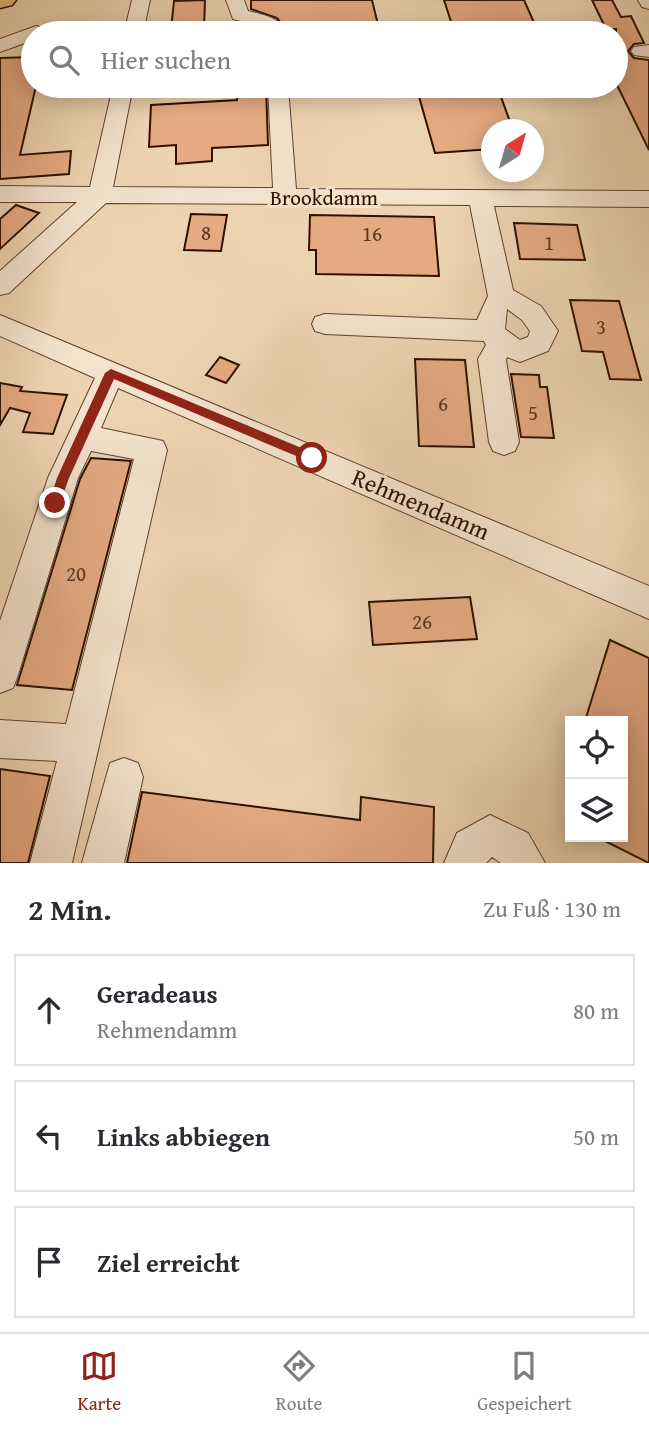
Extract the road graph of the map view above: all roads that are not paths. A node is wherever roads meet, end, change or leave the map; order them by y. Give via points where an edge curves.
1 (141, 0) edge
2 (235, 0) edge
3 (137, 21) edge
4 (262, 21) edge
5 (21, 38) edge
6 (0, 46) edge
7 (120, 98) edge
8 (279, 98) edge
9 (0, 194) edge
10 (100, 195) junction
11 (285, 196) junction
12 (480, 198) junction
13 (649, 200) edge
14 (0, 286) edge
15 (501, 296) junction
16 (325, 324) dead end
17 (0, 326) edge
18 (496, 337) junction
19 (111, 373) junction
20 (83, 437) junction
21 (504, 442) dead end
22 (649, 603) edge
23 (0, 675) edge
24 (0, 739) edge
25 (80, 744) junction
26 (124, 777) dead end
27 (51, 863) edge
28 (103, 863) edge
29 (465, 863) edge
30 (524, 863) edge

1 - 3 street
2 - 4 street via 240,15
5 - 6 street
7 - 10 street
8 - 11 street
9 - 10 street, Brookdamm
10 - 11 street, Brookdamm
10 - 14 street
11 - 12 street, Brookdamm
12 - 13 street, Brookdamm
12 - 15 street
15 - 18 street via 490,312
15 - 18 street via 536,315 544,331 538,344 520,351
16 - 18 street
17 - 19 street, Rehmendamm
18 - 21 street via 492,359
19 - 20 street
19 - 22 street, Rehmendamm
20 - 23 street via 63,478
20 - 25 street via 152,450
24 - 25 street
25 - 27 street
26 - 28 street
29 - 30 street via 471,846 490,835 514,847

